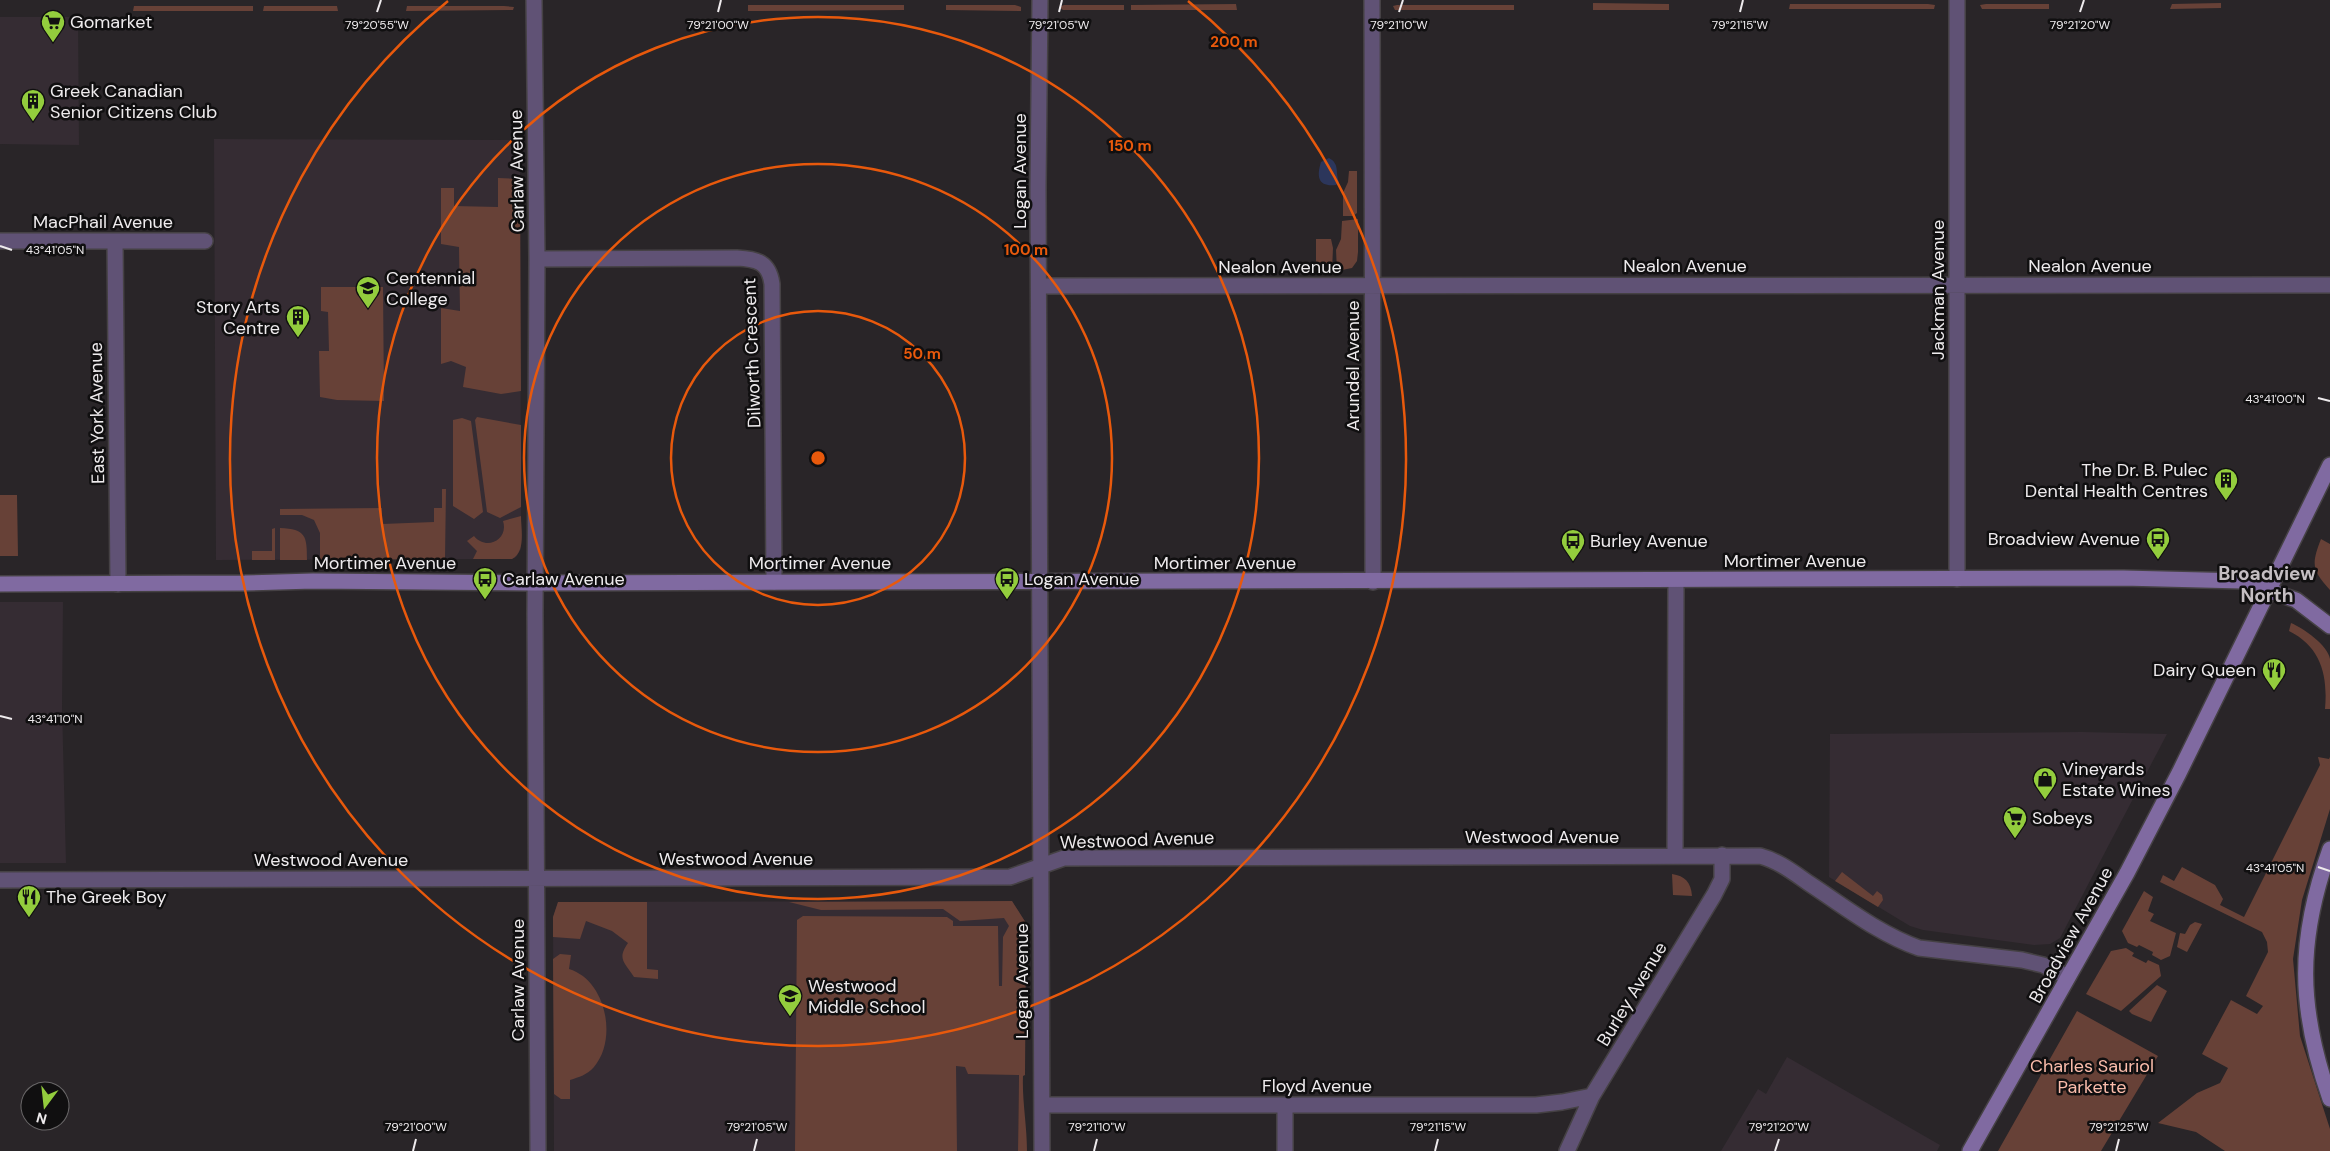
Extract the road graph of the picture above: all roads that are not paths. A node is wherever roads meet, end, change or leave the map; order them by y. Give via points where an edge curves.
1 (534, 0) edge
2 (1040, 0) edge
3 (1372, 0) edge
4 (1957, 0) edge
5 (205, 240) dead end
6 (0, 241) edge
7 (115, 241) junction
8 (537, 259) junction
9 (1957, 284) junction
10 (1372, 285) junction
11 (2330, 285) edge
12 (1040, 286) junction
13 (2330, 465) edge
14 (1956, 579) junction
15 (1676, 580) junction
16 (774, 582) junction
17 (1040, 582) junction
18 (1373, 582) junction
19 (535, 583) junction
20 (0, 584) edge
21 (118, 584) junction
22 (2269, 590) junction
23 (2330, 626) edge
24 (2330, 849) edge
25 (1722, 855) junction
26 (1675, 856) junction
27 (1040, 865) junction
28 (537, 878) junction
29 (0, 880) edge
30 (2068, 977) junction
31 (1592, 1096) junction
32 (2330, 1099) edge
33 (1042, 1105) junction
34 (1285, 1105) junction
35 (538, 1151) edge
36 (1042, 1151) edge
37 (1285, 1151) edge
38 (1567, 1151) edge
39 (1970, 1151) edge

1 - 8 street, Carlaw Avenue
2 - 12 street, Logan Avenue
3 - 10 street, Arundel Avenue
4 - 9 street, Jackman Avenue
5 - 7 street, MacPhail Avenue
6 - 7 street, MacPhail Avenue
7 - 21 street, East York Avenue
8 - 16 street, Dilworth Crescent via 751,258 767,267 772,284
8 - 19 street, Carlaw Avenue
9 - 10 street, Nealon Avenue
9 - 11 street, Nealon Avenue
9 - 14 street, Jackman Avenue
10 - 12 street, Nealon Avenue
10 - 18 street, Arundel Avenue
12 - 17 street, Logan Avenue
13 - 22 street, Broadview Avenue
14 - 15 street, Mortimer Avenue
14 - 22 street, Mortimer Avenue via 2232,581
15 - 18 street, Mortimer Avenue
15 - 26 street
16 - 17 street, Mortimer Avenue
16 - 19 street, Mortimer Avenue
17 - 18 street, Mortimer Avenue
17 - 27 street, Logan Avenue
19 - 21 street, Mortimer Avenue via 313,581
19 - 28 street, Carlaw Avenue
20 - 21 street, Mortimer Avenue
22 - 23 street, Mortimer Avenue via 2296,600
22 - 30 street, Broadview Avenue via 2167,796
24 - 32 street via 2308,926 2304,954 2310,1029
25 - 26 street, Westwood Avenue
25 - 30 street, Westwood Avenue via 1770,858 1878,928 1919,948 2022,960 2044,965
25 - 31 street, Burley Avenue via 1722,879 1714,895
26 - 27 street, Westwood Avenue via 1064,858
27 - 28 street, Westwood Avenue via 1010,877
27 - 33 street, Logan Avenue
28 - 29 street, Westwood Avenue
28 - 35 street, Carlaw Avenue
30 - 39 street, Broadview Avenue
31 - 34 street, Floyd Avenue via 1536,1105
31 - 38 street, Burley Avenue
33 - 34 street, Floyd Avenue
33 - 36 street, Logan Avenue
34 - 37 street

